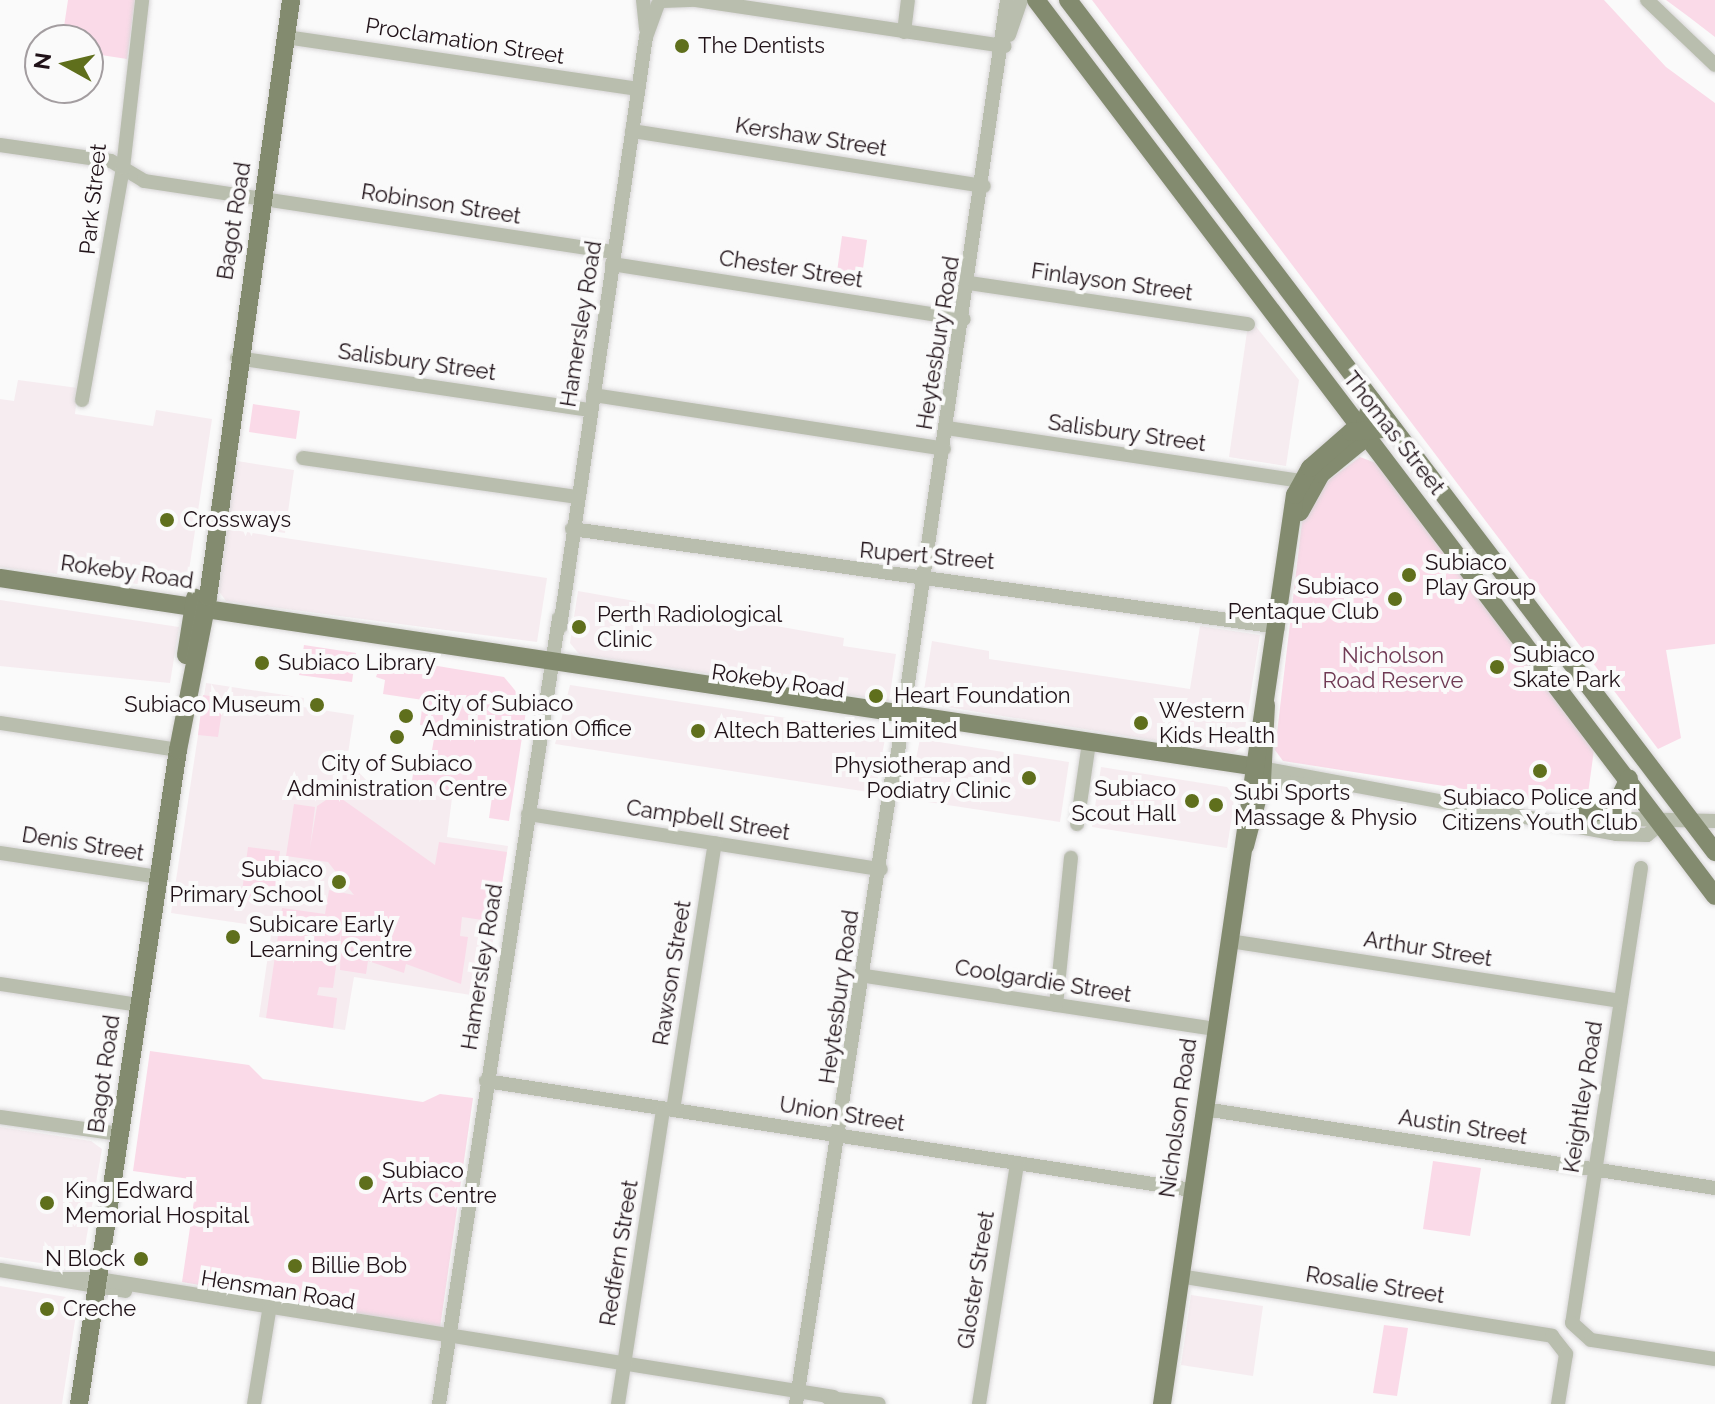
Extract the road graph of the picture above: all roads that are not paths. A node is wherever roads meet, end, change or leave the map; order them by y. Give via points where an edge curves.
1 (142, 0) edge
2 (291, 0) edge
3 (696, 0) edge
4 (908, 0) edge
5 (1007, 0) edge
6 (1021, 0) edge
7 (1036, 0) edge
8 (1068, 0) edge
9 (1647, 0) edge
10 (654, 1) edge
11 (904, 32) junction
12 (286, 37) junction
13 (1005, 46) junction
14 (1715, 65) edge
15 (638, 89) junction
16 (632, 131) junction
17 (0, 145) edge
18 (123, 168) junction
19 (984, 186) junction
20 (261, 198) junction
21 (613, 258) junction
22 (969, 283) junction
23 (964, 319) junction
24 (1248, 324) dead end
25 (237, 358) junction
26 (593, 395) junction
27 (82, 400) dead end
28 (1372, 401) junction
29 (590, 410) junction
30 (947, 428) junction
31 (1393, 428) junction
32 (1361, 431) junction
33 (944, 449) junction
34 (303, 458) dead end
35 (1300, 481) junction
36 (578, 497) junction
37 (572, 529) junction
38 (1291, 534) junction
39 (0, 578) edge
40 (925, 578) junction
41 (0, 587) edge
42 (199, 613) junction
43 (1278, 627) junction
44 (551, 667) junction
45 (902, 720) junction
46 (0, 723) edge
47 (1088, 748) junction
48 (178, 750) junction
49 (1256, 773) junction
50 (1629, 778) junction
51 (528, 814) junction
52 (1573, 817) junction
53 (1549, 818) junction
54 (1691, 821) junction
55 (1715, 821) edge
56 (1663, 822) junction
57 (1077, 824) dead end
58 (715, 843) junction
59 (1715, 852) edge
60 (0, 853) edge
61 (1071, 858) dead end
62 (1641, 868) dead end
63 (881, 869) junction
64 (159, 877) junction
65 (1715, 896) edge
66 (1229, 941) junction
67 (865, 976) junction
68 (0, 984) edge
69 (1620, 1001) junction
70 (139, 1005) junction
71 (1056, 1005) junction
72 (1215, 1029) junction
73 (486, 1081) junction
74 (668, 1109) junction
75 (1204, 1109) junction
76 (0, 1117) edge
77 (120, 1134) junction
78 (841, 1136) junction
79 (1017, 1163) junction
80 (1594, 1170) junction
81 (1715, 1188) edge
82 (1192, 1190) junction
83 (0, 1270) edge
84 (1179, 1276) junction
85 (97, 1285) junction
86 (269, 1311) junction
87 (449, 1339) junction
88 (1715, 1359) edge
89 (624, 1366) junction
90 (801, 1396) edge
91 (440, 1399) edge
92 (1161, 1401) edge
93 (79, 1404) edge
94 (254, 1404) edge
95 (618, 1404) edge
96 (879, 1404) edge
97 (979, 1404) edge
98 (1558, 1404) edge

1 - 18 street, Park Street
2 - 12 main road, Bagot Road
3 - 10 street
3 - 11 street
4 - 11 street
5 - 13 street, Heytesbury Road
6 - 13 street, Heytesbury Road
7 - 32 main road, Thomas Street
8 - 28 main road, Thomas Street
9 - 14 street
10 - 15 street, Hamersley Road
11 - 13 street
12 - 15 street, Proclamation Street
12 - 20 main road, Bagot Road
13 - 19 street, Heytesbury Road
15 - 16 street, Hamersley Road
16 - 19 street, Kershaw Street
16 - 21 street, Hamersley Road
17 - 18 street, Robinson Street
18 - 20 street, Robinson Street via 144,181
18 - 27 street, Park Street
19 - 22 street, Heytesbury Road
20 - 21 street, Robinson Street
20 - 25 main road, Bagot Road
21 - 23 street, Chester Street
21 - 26 street, Hamersley Road
22 - 23 street, Heytesbury Road
22 - 24 street, Finlayson Street
23 - 30 street, Heytesbury Road
25 - 29 street, Salisbury Street
25 - 42 main road, Bagot Road
26 - 29 street, Hamersley Road
26 - 33 street
28 - 31 main road, Thomas Street
28 - 32 main road, Nicholson Road
29 - 36 street, Hamersley Road
30 - 33 street, Heytesbury Road
30 - 35 street, Salisbury Street
31 - 32 main road
31 - 54 main road, Thomas Street
32 - 35 main road via 1329,449
32 - 38 main road, Nicholson Road via 1359,443 1315,481
32 - 50 main road, Thomas Street
33 - 40 street, Heytesbury Road
34 - 36 street
35 - 38 main road, Nicholson Road
36 - 37 street, Hamersley Road
37 - 40 street, Rupert Street
37 - 44 street, Hamersley Road
38 - 43 main road, Nicholson Road
39 - 42 main road, Rokeby Road
40 - 43 street, Rupert Street
40 - 45 street, Heytesbury Road
41 - 42 main road, Rokeby Road
42 - 44 main road, Rokeby Road
42 - 48 main road, Bagot Road
43 - 49 main road, Nicholson Road
44 - 45 main road, Rokeby Road
44 - 51 street, Hamersley Road
45 - 47 main road, Rokeby Road
45 - 63 street, Heytesbury Road
46 - 48 street
47 - 49 main road, Rokeby Road
47 - 57 street
48 - 64 main road, Bagot Road
49 - 53 street, Rokeby Road
49 - 66 main road, Nicholson Road
50 - 52 main road via 1614,809
50 - 56 main road, Thomas Street
51 - 58 street, Campbell Street
51 - 73 street, Hamersley Road
52 - 53 street, Rokeby Road
52 - 56 street, Rokeby Road
53 - 56 street, Rokeby Road via 1634,835 1653,833
54 - 55 street, Rokeby Road
54 - 56 street, Rokeby Road
54 - 59 main road, Thomas Street
56 - 65 main road, Thomas Street
58 - 63 street, Campbell Street
58 - 74 street, Rawson Street
60 - 64 street, Denis Street
61 - 71 street
62 - 69 street, Keightley Road
63 - 67 street, Heytesbury Road
64 - 70 main road, Bagot Road
66 - 69 street, Arthur Street
66 - 72 main road, Nicholson Road
67 - 71 street, Coolgardie Street
67 - 78 street, Heytesbury Road
68 - 70 street
69 - 80 street, Keightley Road
70 - 77 main road, Bagot Road
71 - 72 street, Coolgardie Street
72 - 75 main road, Nicholson Road
73 - 74 street, Union Street
73 - 87 street, Hamersley Road
74 - 78 street, Union Street
74 - 89 street, Redfern Street
75 - 80 street, Austin Street
75 - 82 main road, Nicholson Road
76 - 77 street
77 - 85 main road, Bagot Road
78 - 79 street, Union Street
78 - 90 street, Heytesbury Road
79 - 82 street, Union Street
79 - 97 street, Gloster Street
80 - 81 street, Austin Street
80 - 88 street, Keightley Road via 1572,1317 1576,1331
82 - 84 main road, Nicholson Road
83 - 85 street, Hensman Road
84 - 92 main road, Nicholson Road
84 - 98 street, Rosalie Street via 1561,1342
85 - 86 street, Hensman Road
85 - 93 main road, Bagot Road
86 - 87 street, Hensman Road
86 - 94 street
87 - 89 street, Hensman Road
87 - 91 street, Hamersley Road
89 - 90 street, Hensman Road
89 - 95 street, Redfern Street
90 - 96 street, Hensman Road

